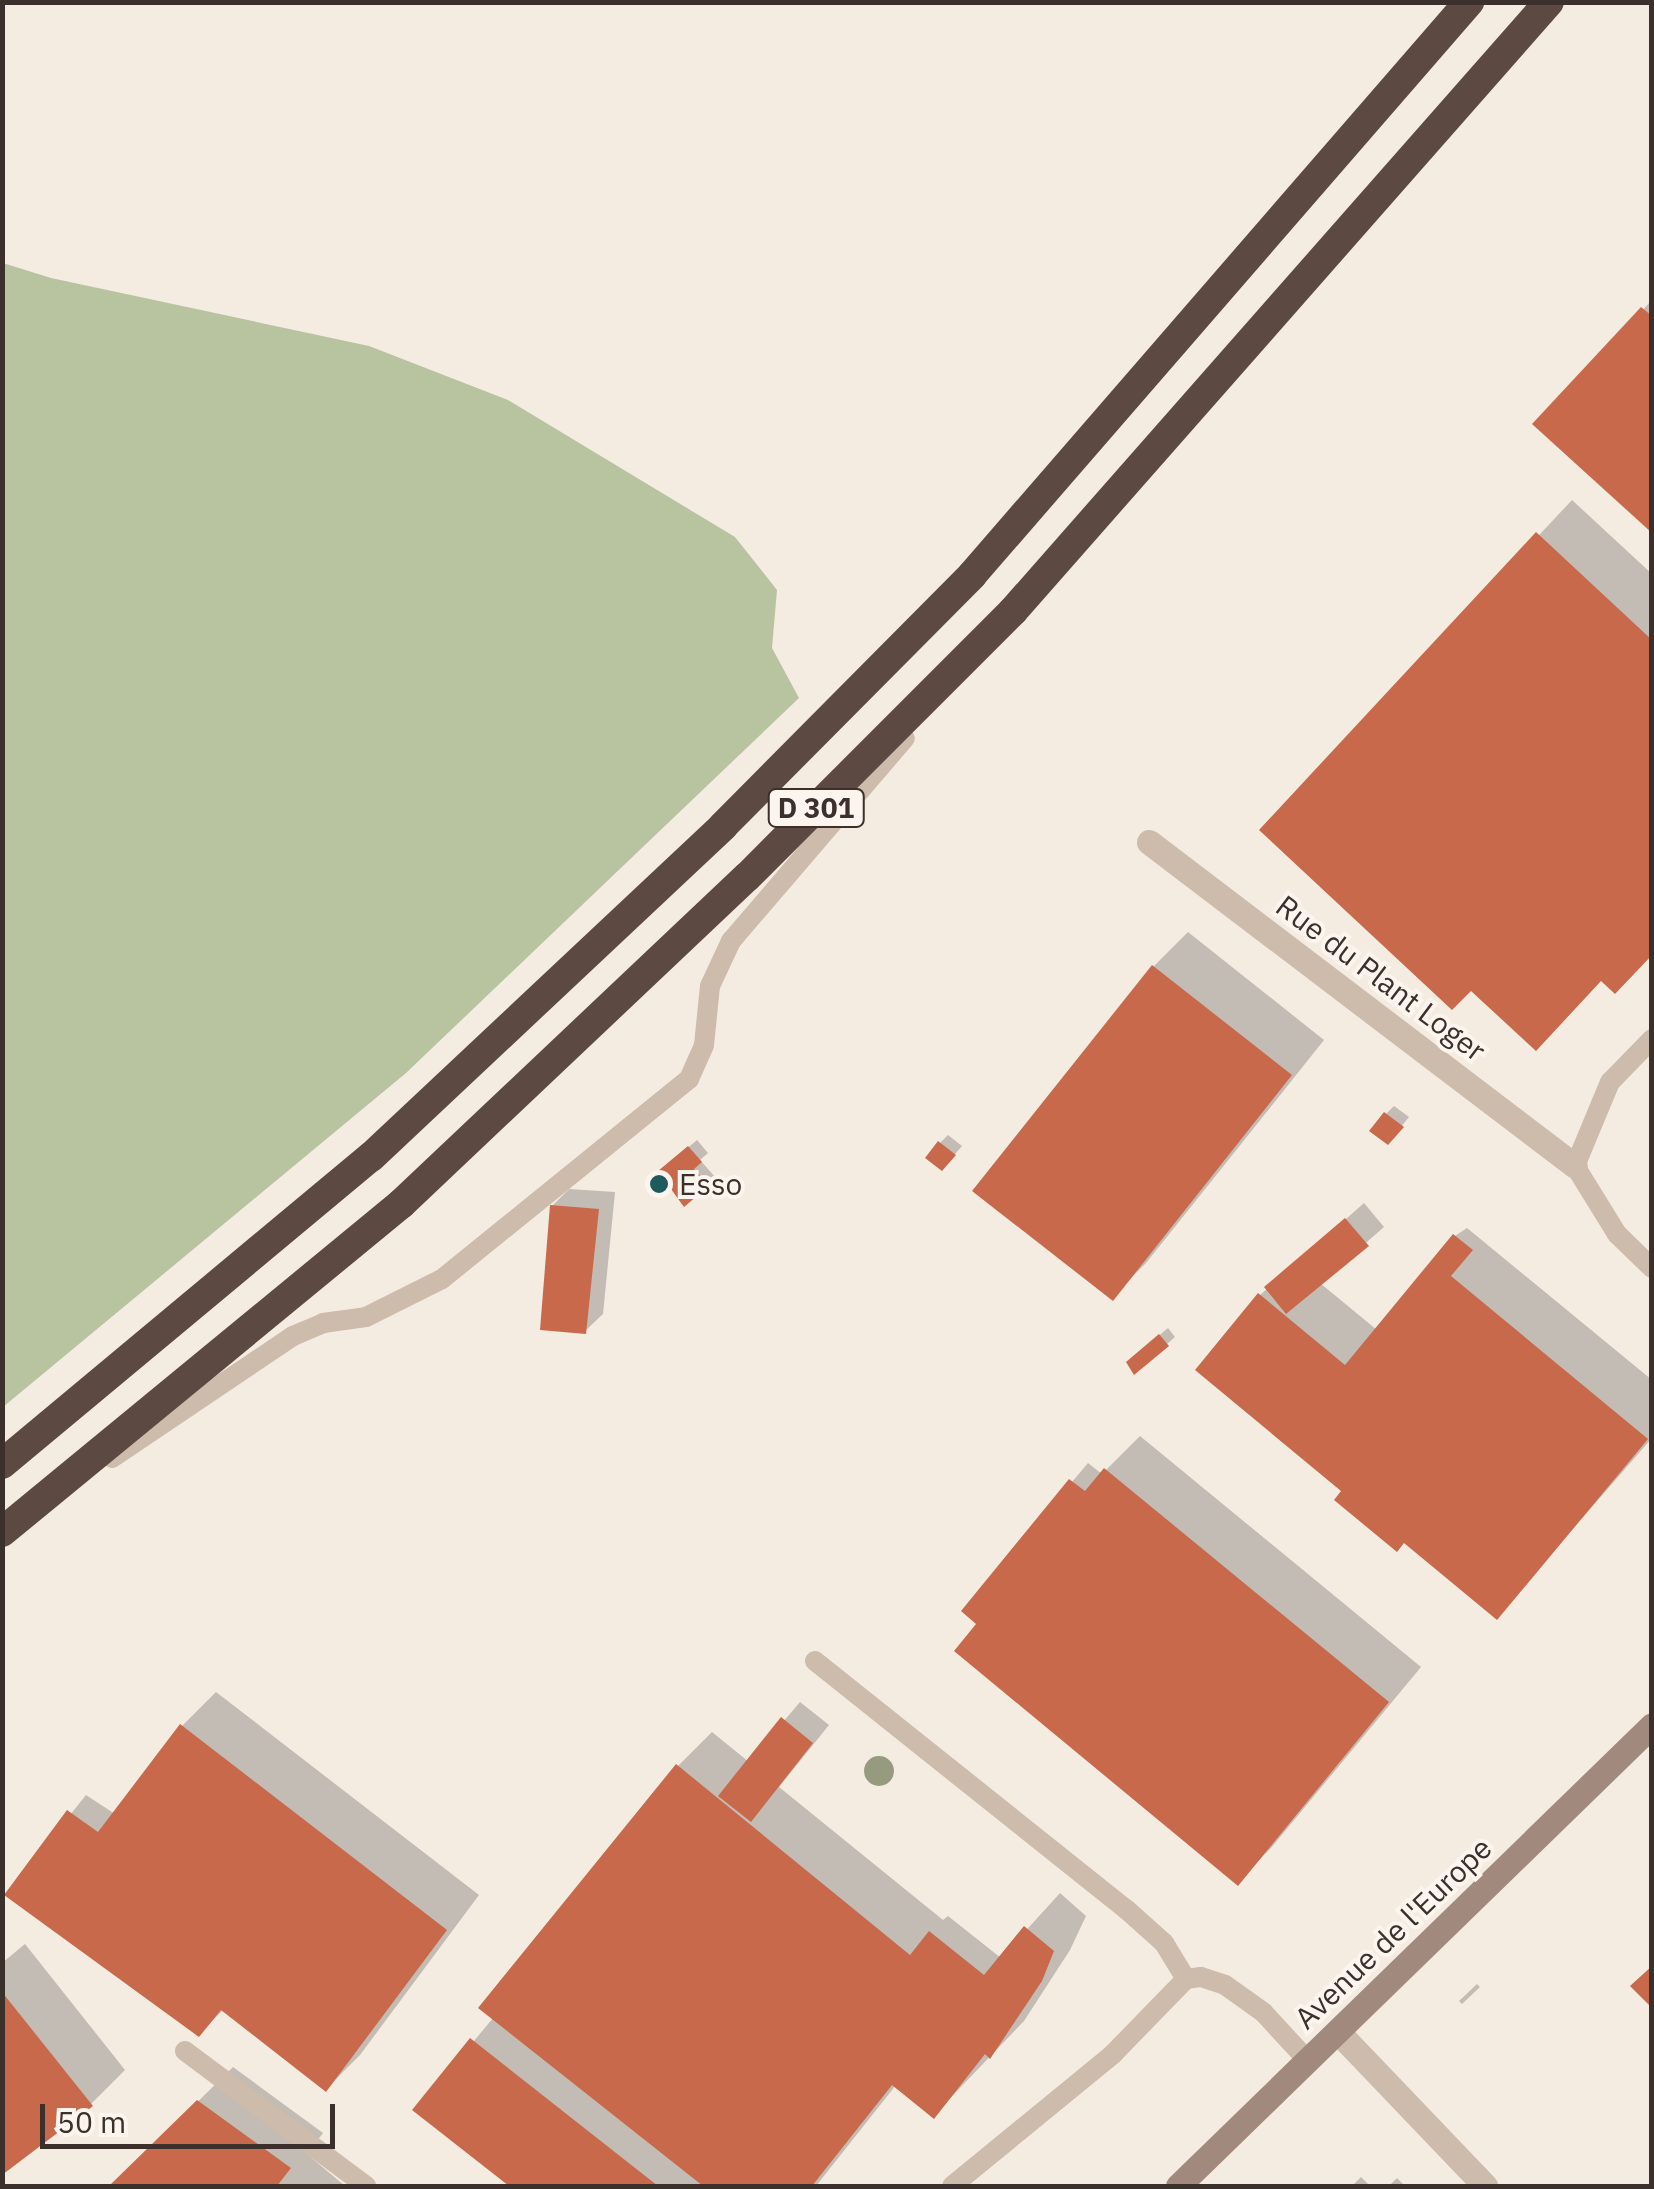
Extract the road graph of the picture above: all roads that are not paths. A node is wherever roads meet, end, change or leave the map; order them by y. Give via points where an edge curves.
1 (1469, 2) edge
2 (1549, 2) edge
3 (1013, 611) junction
4 (1148, 842) dead end
5 (1652, 1038) edge
6 (1574, 1166) junction
7 (1652, 1268) edge
8 (2, 1464) edge
9 (4, 1531) edge
10 (815, 1661) dead end
11 (1652, 1725) edge
12 (1186, 1979) junction
13 (1338, 2032) junction
14 (185, 2051) dead end
15 (1308, 2060) junction
16 (366, 2186) edge
17 (952, 2186) edge
18 (1178, 2186) edge
19 (1485, 2186) edge

1 - 8 highway, D 301 via 972,575 723,826 371,1157
2 - 3 highway, D 301
3 - 9 highway, D 301 via 747,877 401,1204
3 - 9 lane via 731,941 710,986 704,1045 689,1078 442,1279 366,1317 293,1336
4 - 6 street, Rue du Plant Loger
5 - 6 lane via 1610,1082
6 - 7 lane via 1618,1234
10 - 12 lane via 1126,1909 1164,1943
11 - 13 street, Avenue de l'Europe
12 - 15 lane via 1224,1985 1263,2012
12 - 17 lane via 1113,2054
13 - 15 street, Avenue de l'Europe
13 - 19 street
14 - 16 lane
15 - 18 street, Avenue de l'Europe

